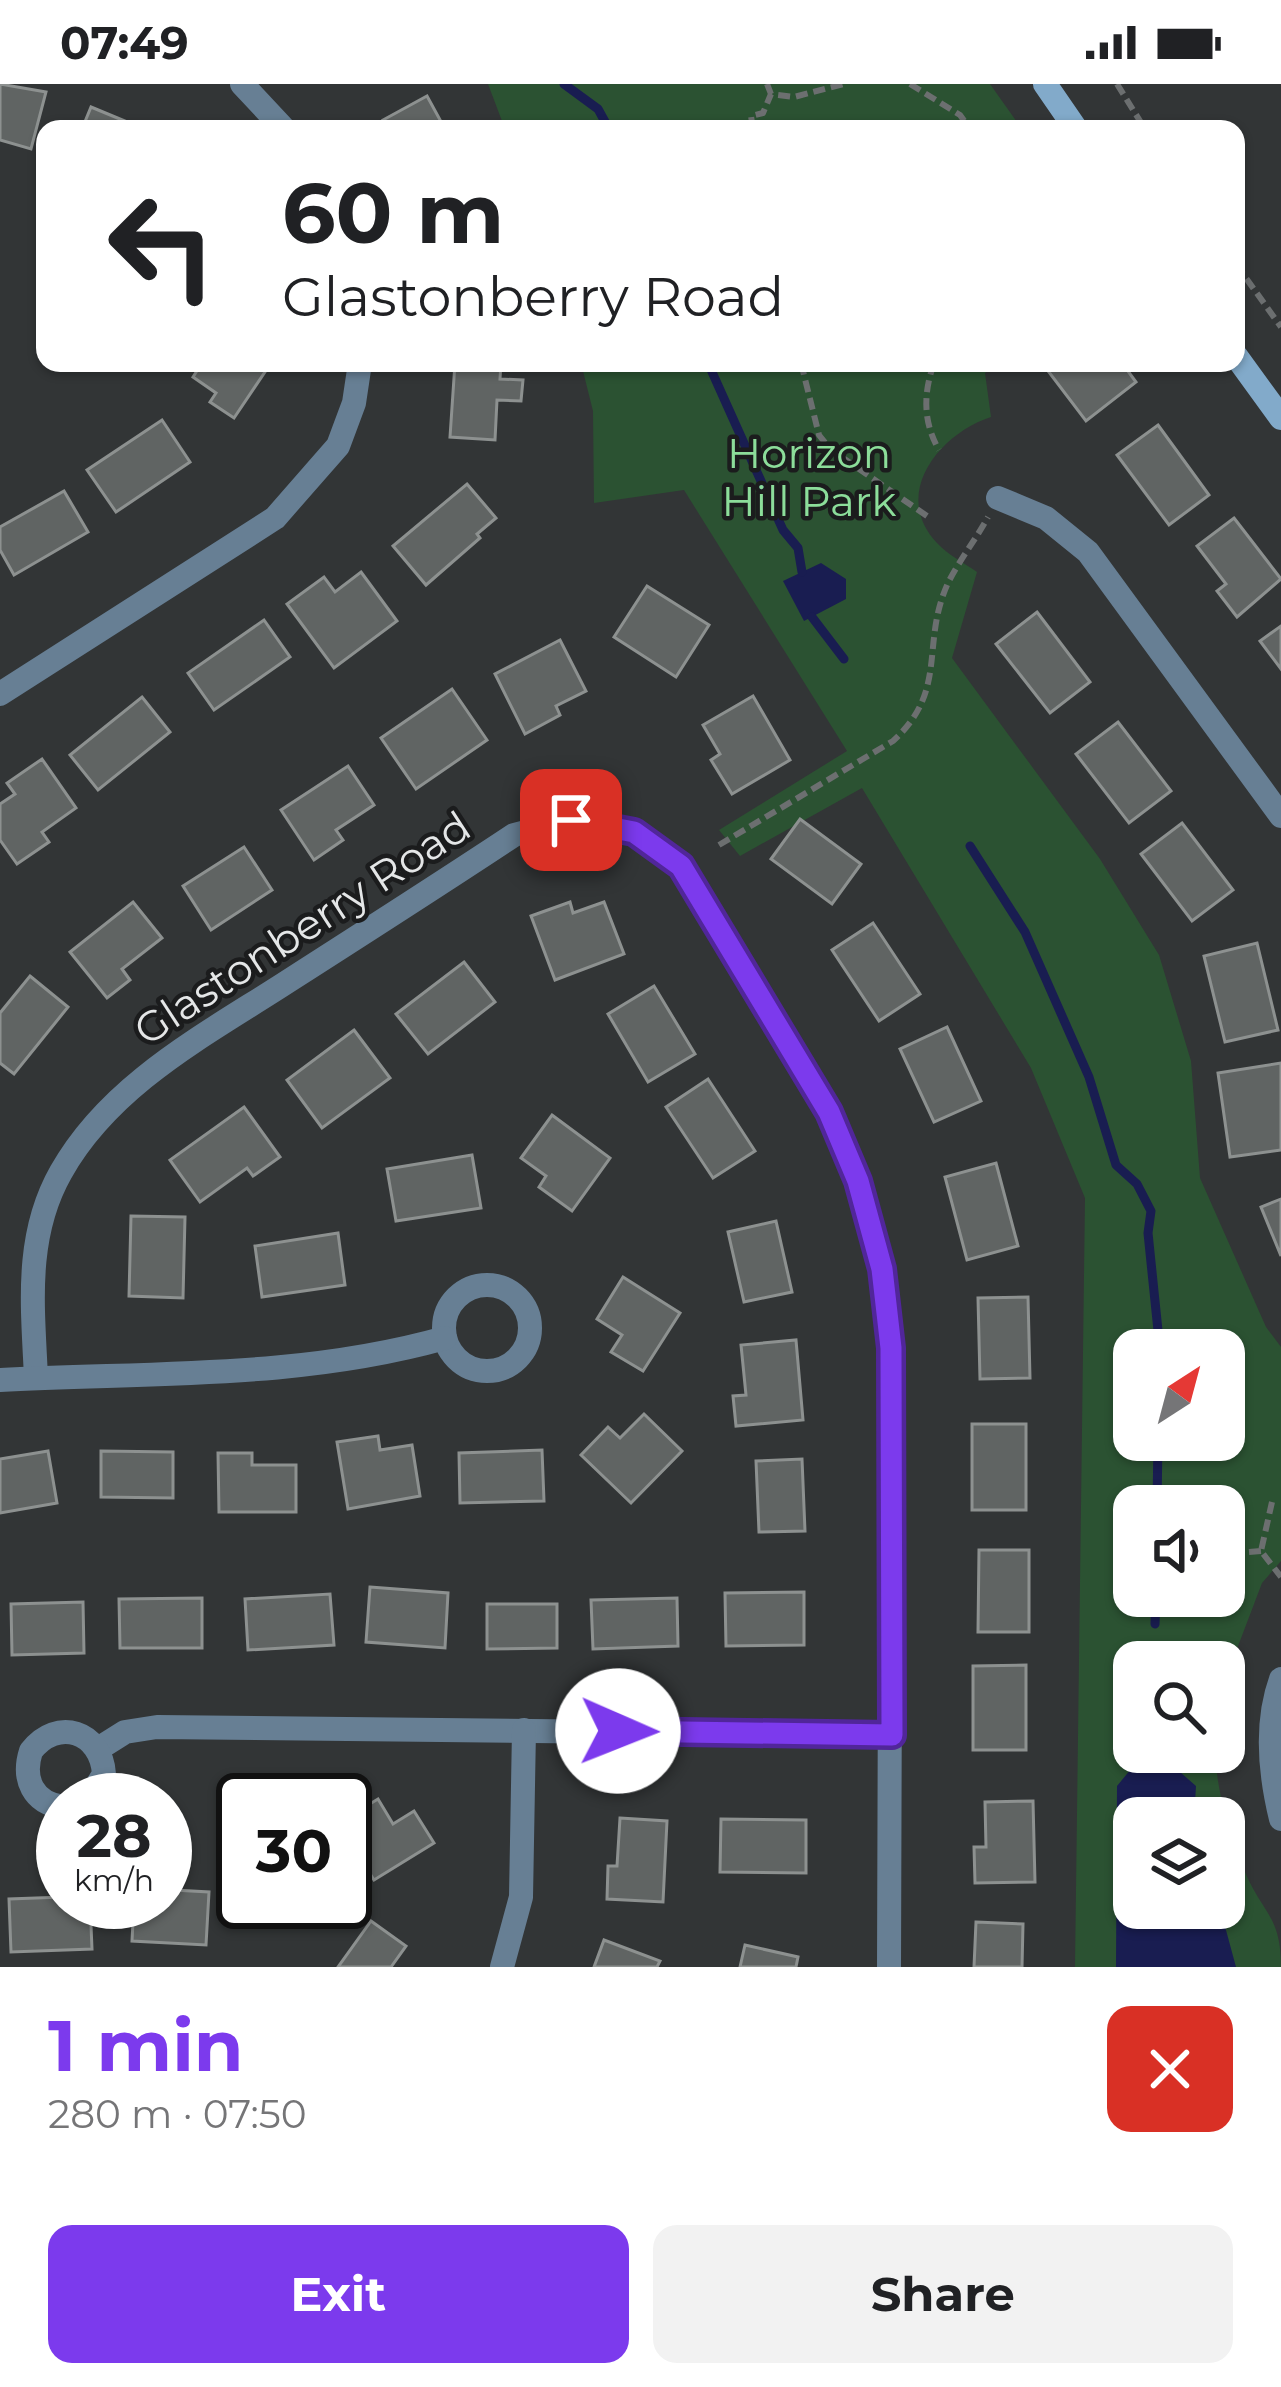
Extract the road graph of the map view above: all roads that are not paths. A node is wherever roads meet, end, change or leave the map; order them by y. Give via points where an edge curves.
1 (242, 84) edge
2 (1045, 84) edge
3 (276, 120) edge
4 (1070, 120) edge
5 (1245, 368) edge
6 (359, 372) edge
7 (1281, 418) edge
8 (998, 498) road end
9 (0, 694) edge
10 (1281, 816) edge
11 (445, 1338) dead end
12 (36, 1378) junction
13 (0, 1381) edge
14 (1281, 1679) edge
15 (524, 1730) junction
16 (892, 1735) junction
17 (98, 1749) junction
18 (104, 1773) edge
19 (36, 1792) edge
20 (1281, 1819) edge
21 (502, 1967) edge
22 (889, 1967) edge

1 - 3 street
2 - 4 main road
5 - 7 main road
6 - 9 street via 338,446 275,518
8 - 10 street via 1046,518 1088,552
11 - 12 street via 287,1370
12 - 13 street
12 - 16 street, Glastonberry Road via 31,1277 38,1236 58,1175 94,1121 156,1066 514,836 571,820 634,832 681,866 730,940 829,1112 877,1244 891,1348
14 - 20 street via 1272,1782
15 - 16 street
15 - 17 street via 157,1727 125,1732
15 - 21 street via 521,1898
16 - 22 street, Glastonberry Road
17 - 18 street
17 - 19 street via 76,1732 50,1734 27,1764

